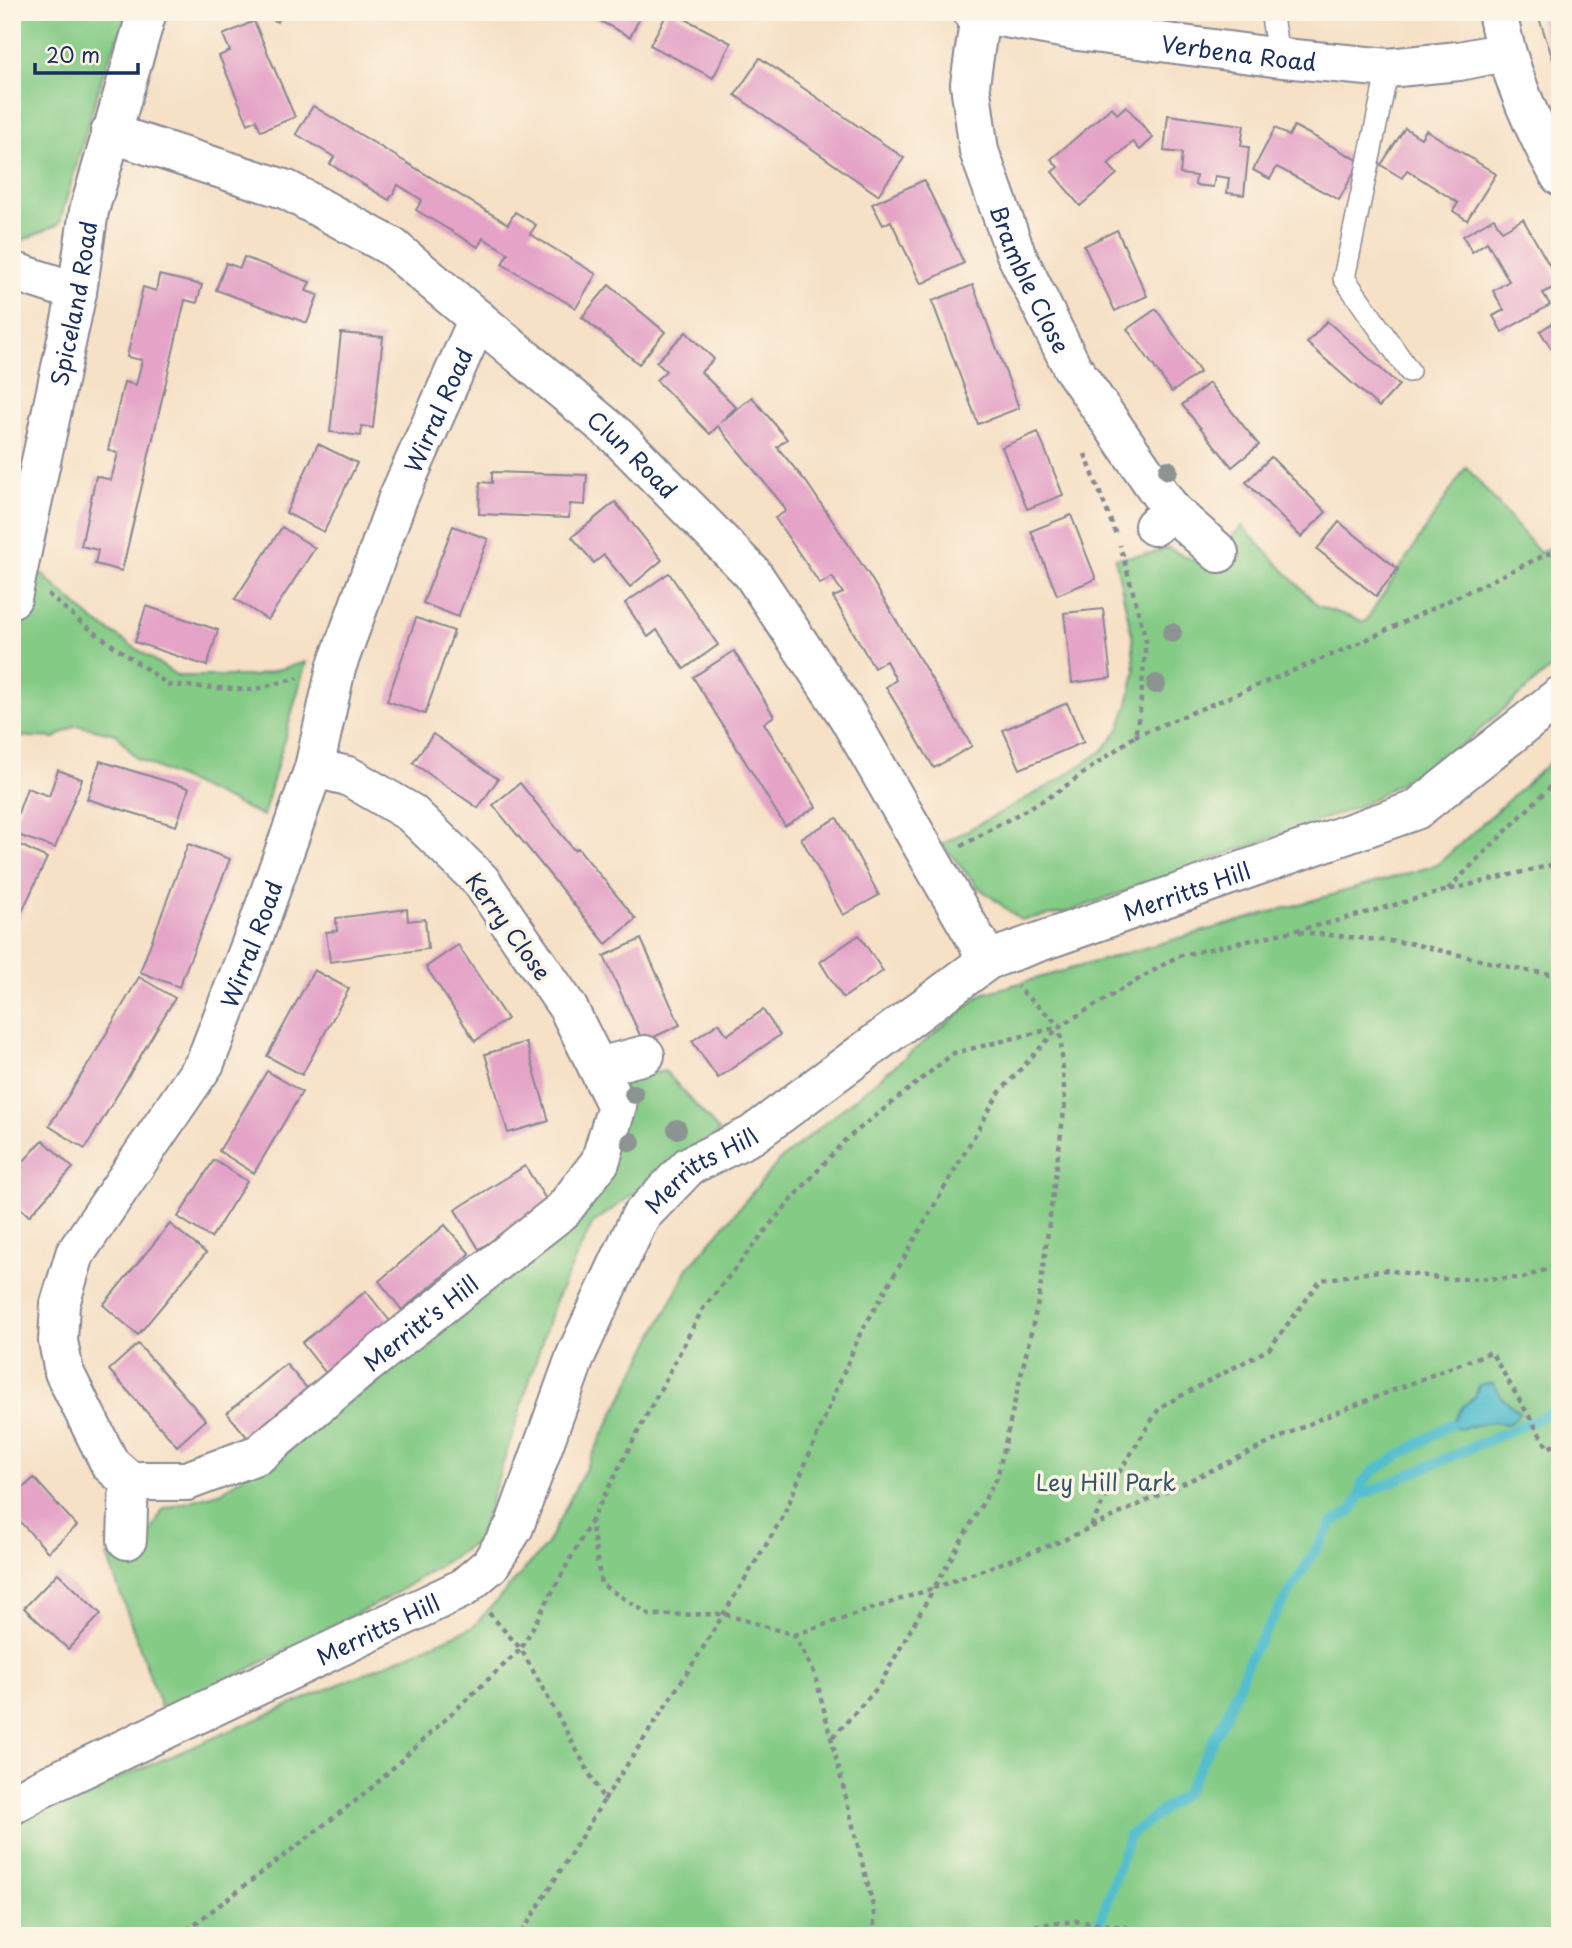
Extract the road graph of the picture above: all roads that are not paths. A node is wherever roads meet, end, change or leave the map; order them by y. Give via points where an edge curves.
1 (147, 12) edge
2 (1271, 12) edge
3 (1497, 12) edge
4 (976, 14) edge
5 (1505, 52) junction
6 (1279, 58) junction
7 (1388, 68) junction
8 (110, 133) junction
9 (1560, 176) edge
10 (12, 271) edge
11 (77, 292) junction
12 (478, 319) junction
13 (1409, 371) dead end
14 (1219, 553) dead end
15 (16, 583) edge
16 (1560, 696) edge
17 (314, 768) junction
18 (988, 960) junction
19 (645, 1055) dead end
20 (598, 1067) junction
21 (129, 1481) junction
22 (127, 1541) dead end
23 (12, 1805) edge

1 - 8 street, Spiceland Road
2 - 6 lane
3 - 5 street
4 - 6 street, Verbena Road
4 - 14 street, Bramble Close via 970,84 979,152 1016,254 1072,368 1163,518
5 - 7 street, Verbena Road
5 - 9 street
6 - 7 street, Verbena Road
7 - 13 lane via 1345,278
8 - 11 street, Spiceland Road via 89,211
8 - 12 street, Clun Road via 287,190 392,247
10 - 11 street
11 - 15 street, Spiceland Road
12 - 17 street, Wirral Road via 398,498 336,668
12 - 18 street, Clun Road via 618,437 752,573 847,715
16 - 18 street, Merritts Hill via 1416,810
17 - 20 street, Kerry Close via 348,776 411,813 481,881 568,1008
17 - 21 street, Wirral Road via 205,1063 75,1254 60,1304 58,1340 64,1372 110,1464
18 - 23 street, Merritts Hill via 752,1135 688,1166 640,1217 576,1355 514,1527 490,1565 463,1588
19 - 20 street
20 - 21 street, Merritt's Hill via 617,1106 600,1162 563,1210 259,1454 187,1481
21 - 22 street

